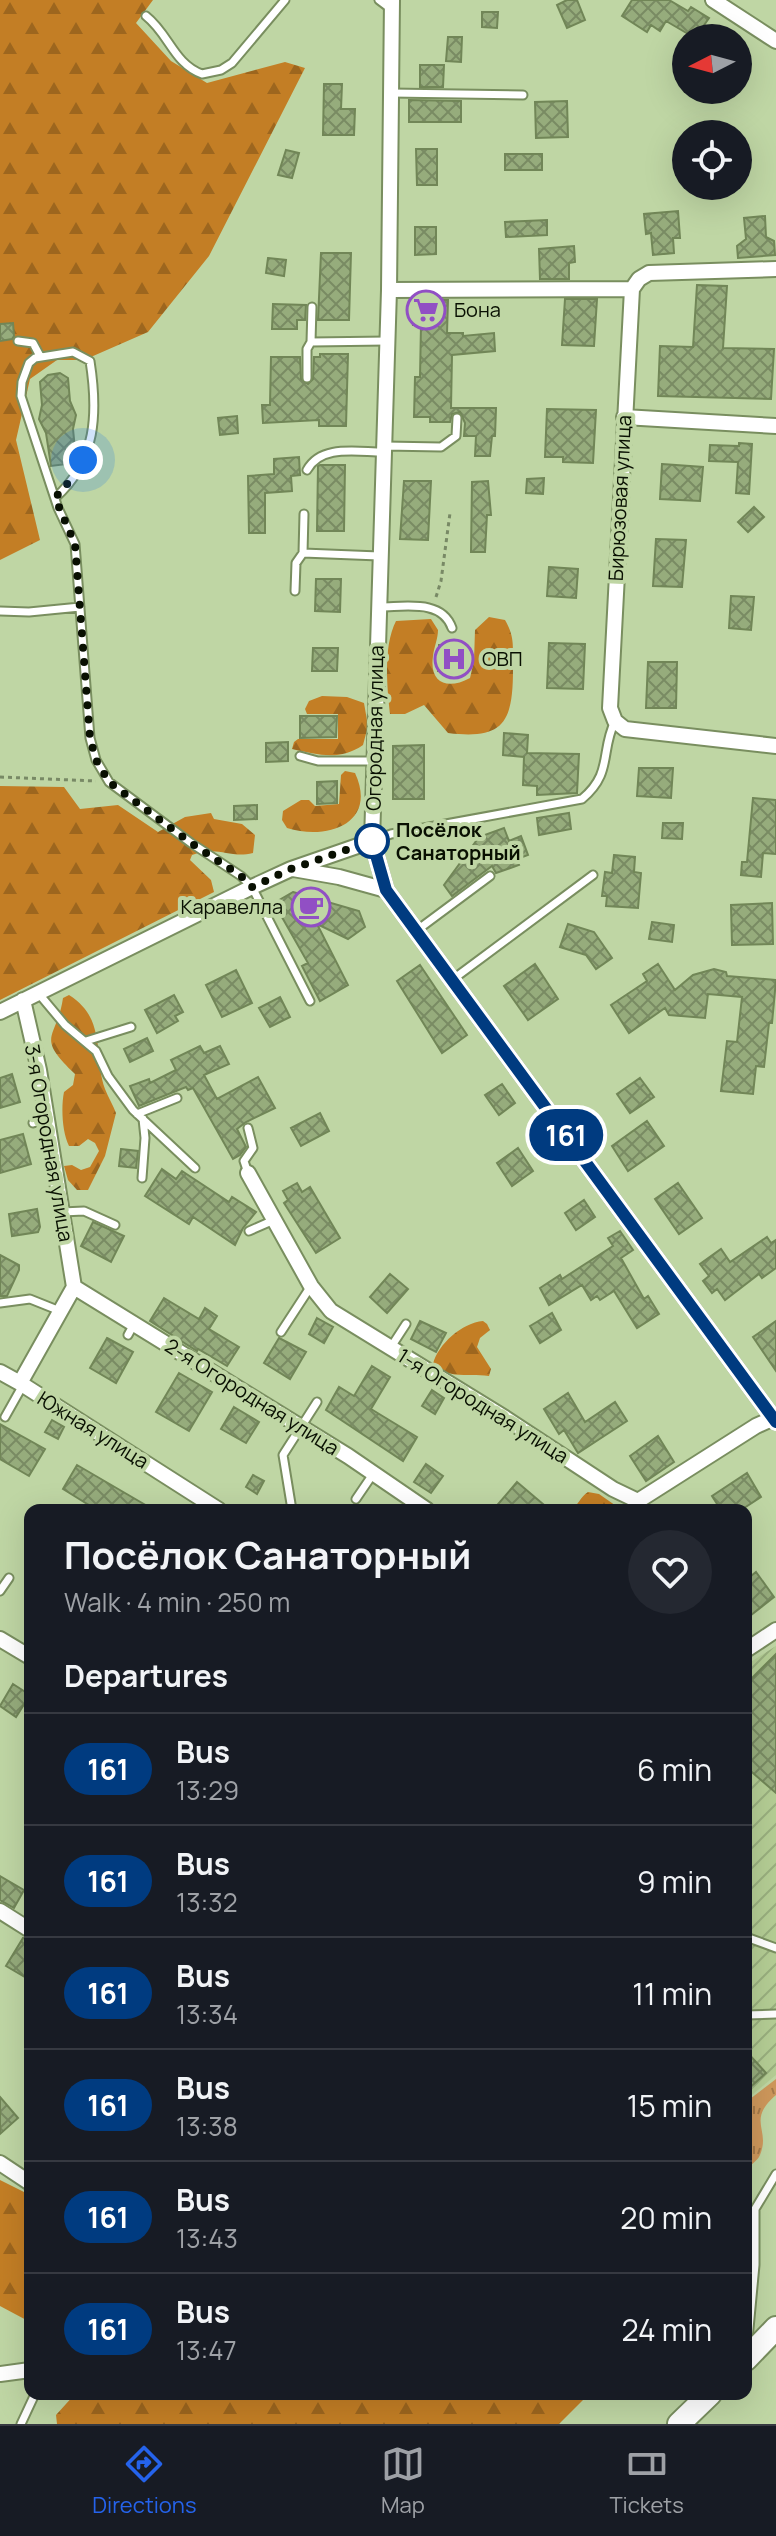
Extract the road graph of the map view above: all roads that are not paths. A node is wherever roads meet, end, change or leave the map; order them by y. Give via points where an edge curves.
1 (285, 0) edge
2 (713, 0) edge
3 (387, 3) edge
4 (146, 16) dead end
5 (167, 27) dead end
6 (166, 38) junction
7 (776, 41) edge
8 (391, 93) junction
9 (523, 95) dead end
10 (776, 269) edge
11 (632, 289) junction
12 (389, 290) junction
13 (312, 307) dead end
14 (18, 341) dead end
15 (387, 341) junction
16 (311, 342) junction
17 (40, 356) junction
18 (307, 378) dead end
19 (624, 417) junction
20 (457, 418) dead end
21 (776, 426) edge
22 (383, 449) junction
23 (307, 470) dead end
24 (55, 498) junction
25 (304, 514) dead end
26 (303, 553) junction
27 (379, 556) junction
28 (295, 591) dead end
29 (80, 607) junction
30 (378, 607) junction
31 (0, 611) edge
32 (452, 628) dead end
33 (612, 714) junction
34 (776, 746) edge
35 (300, 756) dead end
36 (374, 761) junction
37 (372, 841) junction
38 (291, 869) junction
39 (593, 875) dead end
40 (490, 876) dead end
41 (252, 887) junction
42 (386, 890) junction
43 (416, 931) junction
44 (452, 980) junction
45 (38, 992) junction
46 (23, 1000) junction
47 (310, 1001) dead end
48 (0, 1012) edge
49 (131, 1027) dead end
50 (86, 1041) junction
51 (177, 1098) dead end
52 (140, 1116) junction
53 (248, 1128) dead end
54 (195, 1168) dead end
55 (248, 1173) joint
56 (142, 1178) dead end
57 (62, 1212) junction
58 (274, 1220) junction
59 (115, 1225) dead end
60 (249, 1231) dead end
61 (311, 1286) junction
62 (74, 1287) junction
63 (0, 1303) edge
64 (60, 1311) junction
65 (406, 1324) dead end
66 (281, 1332) dead end
67 (390, 1349) junction
68 (0, 1372) edge
69 (22, 1384) junction
70 (317, 1402) dead end
71 (5, 1417) dead end
72 (775, 1419) edge
73 (301, 1427) junction
74 (373, 1474) junction
75 (356, 1499) dead end
76 (210, 1504) edge
77 (291, 1504) edge
78 (418, 1504) edge
79 (633, 1504) edge
80 (639, 1504) edge
81 (9, 1578) dead end
82 (0, 1591) edge
83 (776, 1630) edge
84 (0, 1639) edge
85 (752, 1646) edge
86 (24, 1652) edge
87 (0, 1911) edge
88 (24, 1926) edge
89 (752, 1939) edge
90 (776, 1948) edge
91 (776, 2014) edge
92 (752, 2015) edge
93 (0, 2163) edge
94 (776, 2174) edge
95 (24, 2179) edge
96 (752, 2296) edge
97 (776, 2328) edge
98 (752, 2352) edge
99 (24, 2371) edge
100 (0, 2374) edge
101 (32, 2400) edge
102 (704, 2400) edge
103 (21, 2424) edge
104 (679, 2424) edge

1 - 6 lane via 232,63 212,73 194,71
2 - 7 street
3 - 8 street, Огородная улица
4 - 6 lane
5 - 6 lane
8 - 9 lane
8 - 12 street, Огородная улица
10 - 11 street via 649,273
11 - 12 street
11 - 19 street, Бирюзовая улица
12 - 15 street, Огородная улица
13 - 16 lane
14 - 17 lane via 33,343
15 - 16 lane
15 - 22 street, Огородная улица
16 - 18 lane
17 - 24 lane via 29,363 21,396
17 - 24 lane via 73,352 90,361 96,405 83,460
19 - 21 street
19 - 33 street, Бирюзовая улица
20 - 22 lane via 456,436 441,447
22 - 23 lane via 331,452 312,461
22 - 27 street, Огородная улица
24 - 29 lane via 75,544
25 - 26 lane
26 - 27 lane
26 - 28 lane via 296,563
27 - 30 street, Огородная улица
29 - 31 lane
29 - 41 lane via 90,738 109,782
30 - 32 lane via 437,609
30 - 36 street, Огородная улица
33 - 34 street via 625,729
33 - 37 lane via 606,766 582,799
35 - 36 lane
36 - 37 street, Огородная улица
37 - 38 street
37 - 42 street, Огородная улица
38 - 41 street
38 - 42 street
39 - 44 lane
40 - 43 lane
41 - 45 street
41 - 47 lane
42 - 43 street, Огородная улица
43 - 44 street, Огородная улица
44 - 72 street, Огородная улица
45 - 46 street
45 - 50 lane
46 - 48 street
46 - 57 street, 3-я Огородная улица via 40,1121
49 - 50 lane
50 - 52 lane
51 - 52 lane
52 - 54 lane
52 - 56 lane via 145,1138
53 - 55 lane via 253,1148 244,1161
55 - 58 street, 1-я Огородная улица
57 - 59 lane via 84,1211
57 - 62 street, 3-я Огородная улица
58 - 60 lane
58 - 61 street, 1-я Огородная улица
61 - 66 lane
61 - 67 street, 1-я Огородная улица via 331,1311
62 - 64 street, Южная улица
62 - 73 street, 2-я Огородная улица via 131,1330
63 - 64 lane via 30,1299
64 - 69 street, Южная улица
65 - 67 lane
67 - 79 street, 1-я Огородная улица
68 - 69 street
69 - 71 lane
69 - 76 street, Южная улица
70 - 73 lane
72 - 80 street, 1-я Огородная улица via 756,1426
73 - 74 street, 2-я Огородная улица
73 - 77 lane via 283,1455
74 - 75 lane
74 - 78 street, 2-я Огородная улица
81 - 82 lane
83 - 85 street
84 - 86 street
87 - 88 street
89 - 90 lane
91 - 92 lane
93 - 95 street
94 - 96 lane via 755,2209
97 - 98 highway
99 - 100 street
101 - 103 lane
102 - 104 highway

